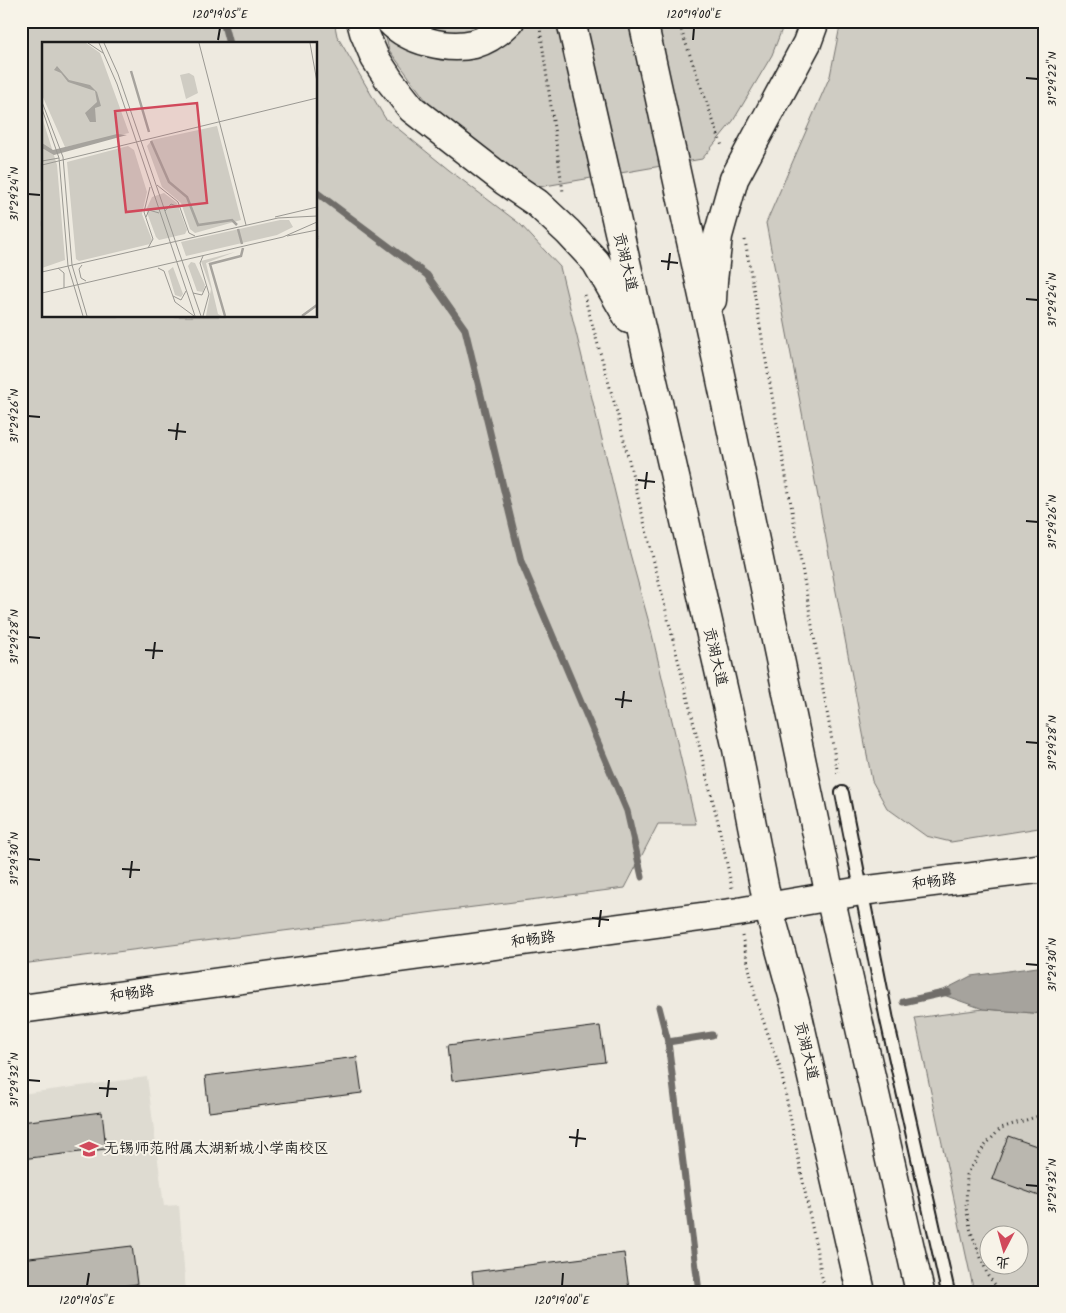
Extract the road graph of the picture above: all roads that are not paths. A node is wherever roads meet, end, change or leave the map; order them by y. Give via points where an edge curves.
1 (361, 21) edge
2 (390, 21) edge
3 (510, 21) edge
4 (571, 21) edge
5 (643, 21) edge
6 (815, 21) edge
7 (712, 337) junction
8 (644, 348) junction
9 (842, 793) road end
10 (1045, 868) edge
11 (1045, 883) edge
12 (863, 898) junction
13 (832, 904) junction
14 (770, 914) junction
15 (739, 919) junction
16 (21, 1009) edge
17 (21, 1020) edge
18 (861, 1292) edge
19 (920, 1292) edge
20 (948, 1292) edge

1 - 8 main road via 375,58 412,109 537,204 596,262
2 - 3 main road via 421,41 447,45 474,44 497,33
4 - 8 main road, 贡湖大道
5 - 7 main road
6 - 7 main road via 807,43 734,180 718,236
7 - 13 main road
8 - 14 main road, 贡湖大道 via 734,740
9 - 12 lane
10 - 12 main road, 和畅路
11 - 12 main road, 和畅路
12 - 13 main road, 和畅路
12 - 20 lane
13 - 14 main road, 和畅路
13 - 19 main road
14 - 15 main road, 和畅路
14 - 18 main road, 贡湖大道 via 795,1003
15 - 16 main road, 和畅路
15 - 17 main road, 和畅路

